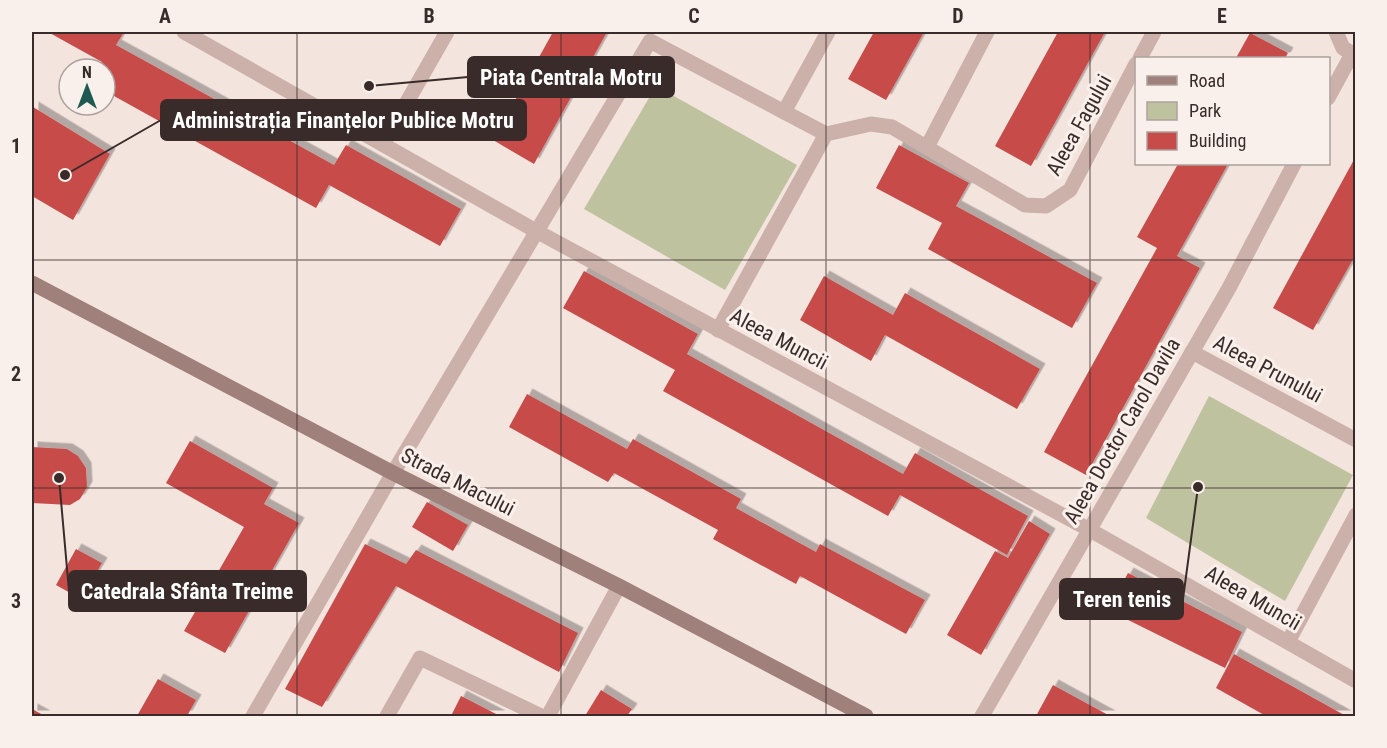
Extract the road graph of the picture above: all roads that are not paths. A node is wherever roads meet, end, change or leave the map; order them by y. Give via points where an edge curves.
1 (184, 32) edge
2 (447, 32) edge
3 (828, 32) edge
4 (987, 32) edge
5 (1154, 32) edge
6 (1336, 32) edge
7 (1354, 55) edge
8 (1141, 57) edge
9 (1135, 68) edge
10 (1330, 96) edge
11 (784, 112) junction
12 (826, 134) junction
13 (383, 144) junction
14 (927, 147) junction
15 (1293, 165) edge
16 (536, 231) junction
17 (32, 283) edge
18 (718, 330) junction
19 (1192, 352) junction
20 (1356, 440) edge
21 (393, 473) junction
22 (1356, 515) edge
23 (1090, 530) junction
24 (619, 586) junction
25 (1288, 642) junction
26 (1356, 681) edge
27 (253, 717) edge
28 (387, 717) edge
29 (541, 717) edge
30 (548, 717) edge
31 (866, 717) edge
32 (982, 717) edge

1 - 13 street, Aleea Muncii
2 - 13 street
3 - 11 street
4 - 14 street
5 - 8 street
6 - 7 street via 1343,48
7 - 10 street
9 - 14 street, Aleea Fagului via 1071,190 1046,206 1025,205
11 - 12 street
11 - 16 street via 650,41
12 - 14 street, Aleea Fagului via 871,124 892,128
12 - 18 street
13 - 16 street, Aleea Muncii
15 - 19 street, Aleea Doctor Carol Davila
16 - 18 street, Aleea Muncii
16 - 21 street
17 - 21 street, Strada Macului
18 - 23 street, Aleea Muncii
19 - 20 street, Aleea Prunului
19 - 23 street, Aleea Doctor Carol Davila
21 - 24 street, Strada Macului
21 - 27 street
22 - 25 street
23 - 25 street, Aleea Muncii
23 - 32 street, Aleea Doctor Carol Davila
24 - 30 street
24 - 31 street, Strada Macului
25 - 26 street, Aleea Muncii
28 - 29 street via 420,658

